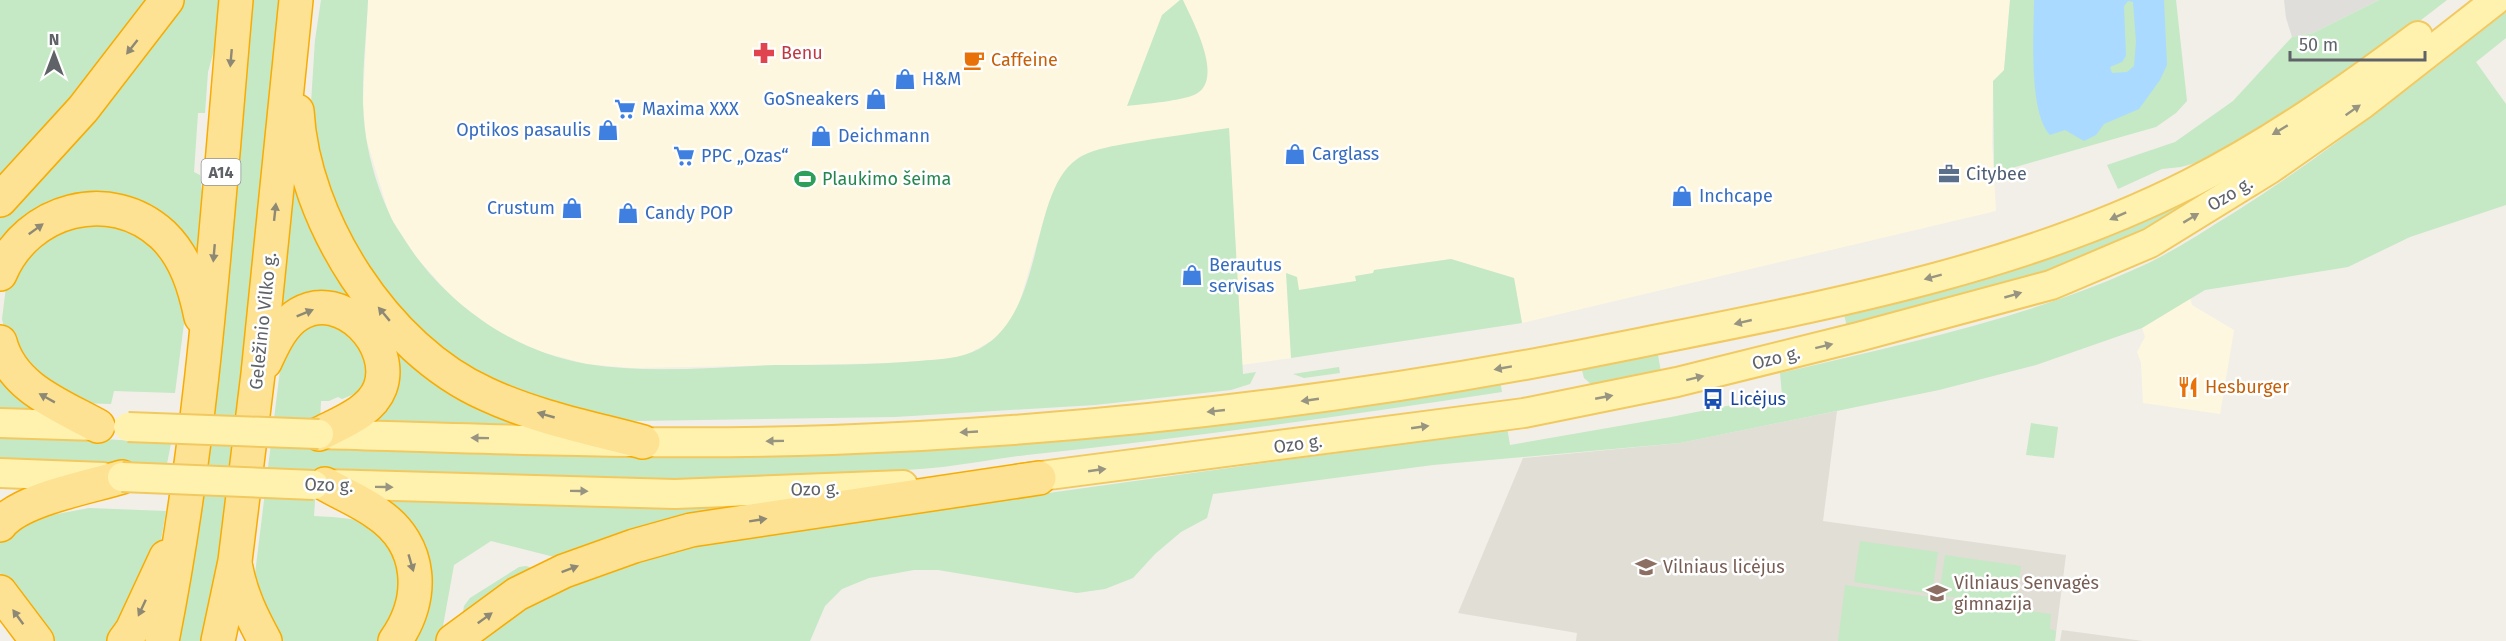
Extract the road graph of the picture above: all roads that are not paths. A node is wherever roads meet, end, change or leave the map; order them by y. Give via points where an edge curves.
1 (167, 0) edge
2 (236, 0) edge
3 (2465, 0) edge
4 (2496, 0) edge
5 (295, 11) edge
6 (0, 200) edge
7 (0, 274) edge
8 (0, 342) edge
9 (206, 345) junction
10 (258, 374) junction
11 (0, 423) edge
12 (113, 427) junction
13 (319, 435) junction
14 (643, 442) junction
15 (0, 473) edge
16 (122, 477) junction
17 (1039, 478) junction
18 (320, 484) junction
19 (183, 516) junction
20 (0, 525) edge
21 (235, 561) junction
22 (0, 592) edge
23 (0, 632) edge
24 (7, 641) edge
25 (37, 641) edge
26 (124, 641) edge
27 (162, 641) edge
28 (218, 641) edge
29 (265, 641) edge
30 (395, 641) edge
31 (453, 641) edge

1 -> 6 highway via 83,109
2 -> 9 highway, A14
3 -> 14 main road, Ozo g. via 2348,89 2190,183 2029,250 1909,284 1602,351 1274,405 1028,428 832,440
17 -> 4 main road, Ozo g. via 1524,413 1677,382 2051,285 2150,243 2270,169 2362,104
10 -> 5 highway, Geležinio Vilko g.
14 -> 5 highway via 485,394 428,359 402,335 354,274 319,205 298,130
7 -> 9 highway via 20,242 57,216 78,209 124,213 163,235 177,251 189,273
12 -> 8 highway via 30,389 10,365
9 - 19 highway, A14
10 -> 13 highway via 289,321 300,313 333,309 349,314 361,324 382,357 380,389 359,413
10 - 21 highway, Geležinio Vilko g.
11 - 12 main road, Ozo g.
12 - 13 main road, Ozo g., bridge
14 -> 13 main road, Ozo g.
15 - 16 main road, Ozo g.
16 - 18 main road, Ozo g., bridge
16 - 20 highway via 32,504
18 -> 17 main road, Ozo g. via 675,494
31 -> 17 highway via 517,594 564,571 680,533
18 -> 30 highway via 378,514 399,532 407,548 416,594 411,615
19 -> 26 highway
19 - 27 highway, A14
21 - 28 highway, Geležinio Vilko g.
21 - 29 highway via 249,612
25 -> 22 highway
23 - 24 highway

